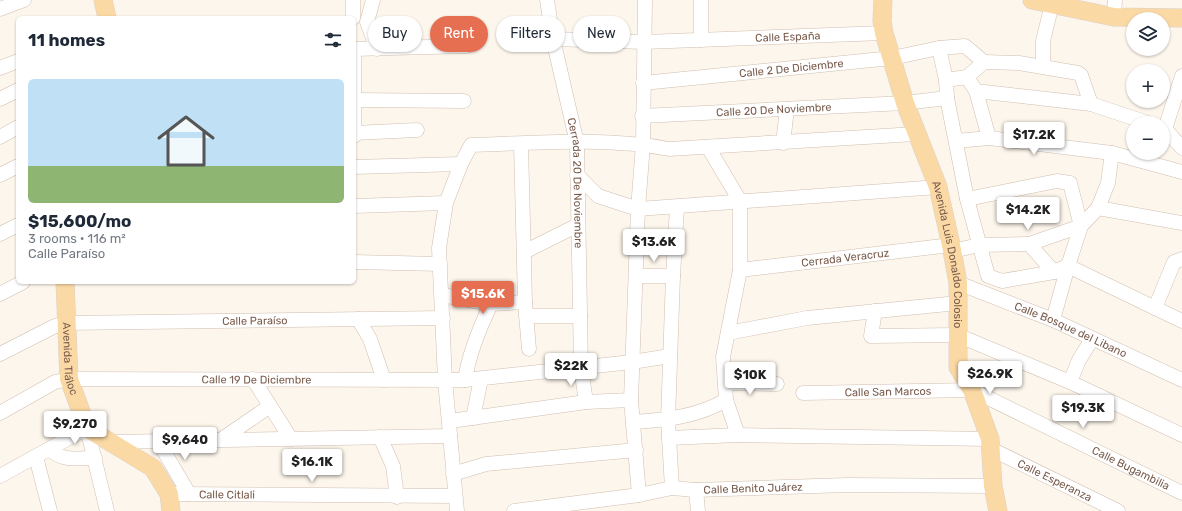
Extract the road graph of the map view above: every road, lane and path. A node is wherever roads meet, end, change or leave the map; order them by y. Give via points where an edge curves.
1 (24, 0) edge
2 (103, 0) edge
3 (353, 0) edge
4 (373, 0) edge
5 (547, 0) edge
6 (645, 0) edge
7 (701, 0) edge
8 (883, 0) edge
9 (1032, 0) edge
10 (1052, 4) junction
11 (0, 9) edge
12 (1115, 9) edge
13 (107, 16) edge
14 (354, 16) edge
15 (369, 16) edge
16 (549, 16) edge
17 (1182, 18) edge
18 (884, 33) junction
19 (565, 39) edge
20 (701, 40) junction
21 (644, 42) junction
22 (939, 48) junction
23 (356, 49) edge
24 (368, 49) edge
25 (556, 52) edge
26 (892, 58) junction
27 (16, 62) edge
28 (984, 62) junction
29 (1043, 67) junction
30 (0, 68) edge
31 (1182, 76) edge
32 (966, 77) junction
33 (946, 80) junction
34 (643, 83) junction
35 (16, 91) edge
36 (976, 92) junction
37 (947, 98) junction
38 (0, 99) edge
39 (356, 100) edge
40 (464, 101) dead end
41 (905, 103) junction
42 (1091, 104) junction
43 (788, 109) junction
44 (642, 116) junction
45 (1127, 116) edge
46 (1169, 116) edge
47 (16, 128) edge
48 (417, 130) dead end
49 (356, 133) edge
50 (916, 134) junction
51 (0, 137) edge
52 (1170, 137) edge
53 (989, 138) junction
54 (956, 141) junction
55 (577, 143) junction
56 (783, 143) junction
57 (521, 144) junction
58 (643, 144) junction
59 (708, 147) junction
60 (1182, 148) edge
61 (1112, 153) junction
62 (1126, 155) edge
63 (1160, 160) edge
64 (461, 164) junction
65 (16, 167) edge
66 (356, 167) edge
67 (1182, 172) edge
68 (0, 175) edge
69 (577, 175) junction
70 (938, 187) junction
71 (967, 200) junction
72 (740, 201) junction
73 (446, 203) junction
74 (356, 206) edge
75 (677, 207) junction
76 (1098, 208) junction
77 (638, 209) junction
78 (1182, 223) edge
79 (16, 226) edge
80 (578, 226) junction
81 (1081, 226) junction
82 (0, 234) edge
83 (1029, 244) junction
84 (979, 245) junction
85 (952, 248) junction
86 (524, 252) junction
87 (1182, 259) edge
88 (356, 262) edge
89 (440, 264) junction
90 (1068, 266) junction
91 (740, 270) junction
92 (1054, 272) junction
93 (636, 276) junction
94 (673, 276) junction
95 (958, 283) junction
96 (18, 284) edge
97 (65, 284) edge
98 (0, 294) edge
99 (442, 294) junction
100 (526, 302) junction
101 (958, 303) junction
102 (492, 304) junction
103 (1155, 308) junction
104 (875, 312) junction
105 (526, 316) junction
106 (580, 316) junction
107 (443, 318) junction
108 (358, 319) junction
109 (1053, 320) junction
110 (1182, 321) edge
111 (67, 323) junction
112 (728, 333) junction
113 (957, 335) junction
114 (1092, 339) junction
115 (529, 348) dead end
116 (0, 354) edge
117 (670, 356) junction
118 (632, 362) junction
119 (580, 368) junction
120 (69, 379) junction
121 (253, 379) junction
122 (481, 379) junction
123 (384, 380) junction
124 (445, 380) junction
125 (465, 380) junction
126 (1182, 380) edge
127 (1070, 382) junction
128 (724, 383) junction
129 (777, 384) dead end
130 (972, 390) junction
131 (803, 392) dead end
132 (631, 400) junction
133 (726, 400) junction
134 (586, 402) junction
135 (270, 406) junction
136 (0, 413) edge
137 (473, 418) junction
138 (668, 420) junction
139 (450, 421) junction
140 (633, 422) junction
141 (88, 428) junction
142 (738, 435) junction
143 (1182, 435) edge
144 (450, 436) junction
145 (380, 438) junction
146 (669, 438) junction
147 (222, 439) junction
148 (291, 439) junction
149 (158, 441) junction
150 (110, 442) junction
151 (991, 444) junction
152 (50, 450) junction
153 (636, 450) junction
154 (36, 457) junction
155 (95, 458) junction
156 (453, 474) junction
157 (0, 476) edge
158 (993, 486) junction
159 (672, 488) junction
160 (696, 490) junction
161 (1182, 493) edge
162 (189, 494) junction
163 (639, 495) junction
164 (454, 496) junction
165 (397, 497) junction
166 (170, 502) edge
167 (1001, 509) edge
168 (50, 511) edge
169 (107, 511) edge
170 (457, 511) edge
171 (519, 511) edge
172 (698, 511) edge
173 (1118, 511) edge

1 - 11 street
2 - 13 main road
3 - 14 street
4 - 15 street
5 - 16 street, Cerrada 20 De Noviembre
6 - 21 street
7 - 20 street
8 - 18 main road, Avenida Luis Donaldo Colosio
9 - 10 main road
10 - 12 main road
10 - 29 street via 1043,41
12 - 17 main road
18 - 20 street, Calle España
18 - 26 main road, Avenida Luis Donaldo Colosio
19 - 21 street, Calle España
20 - 21 street, Calle España
21 - 34 street
22 - 26 street, Calle 2 De Diciembre
22 - 28 street, Calle 2 De Diciembre via 965,46
22 - 33 street
23 - 24 street
25 - 55 street, Cerrada 20 De Noviembre
26 - 34 street, Calle 2 De Diciembre
26 - 41 main road, Avenida Luis Donaldo Colosio
27 - 30 street
28 - 29 street
28 - 32 street
29 - 42 street via 1081,75
31 - 46 street
32 - 33 street
32 - 36 street
33 - 37 street
34 - 44 street
35 - 38 street
36 - 42 street
36 - 53 street
37 - 41 street, Calle 20 De Noviembre
37 - 54 street
39 - 40 street
41 - 43 street, Calle 20 De Noviembre
41 - 50 main road, Avenida Luis Donaldo Colosio
42 - 45 street
43 - 44 street, Calle 20 De Noviembre
43 - 56 street
44 - 58 street
47 - 51 street
48 - 49 street
50 - 56 street
50 - 70 main road, Avenida Luis Donaldo Colosio
52 - 60 street
53 - 54 street
53 - 61 street
54 - 71 street
55 - 57 street
55 - 58 street
55 - 69 street, Cerrada 20 De Noviembre
56 - 59 street
57 - 64 street via 471,145
57 - 86 street
58 - 59 street via 669,149
58 - 77 street
59 - 72 street
61 - 62 street
61 - 76 street via 1108,183
63 - 67 street
64 - 66 street
64 - 73 street
65 - 68 street
69 - 77 street via 598,196
69 - 80 street, Cerrada 20 De Noviembre
70 - 72 street
70 - 85 main road, Avenida Luis Donaldo Colosio
71 - 81 street via 1057,181 1070,183
71 - 84 street
72 - 75 street
72 - 91 street
73 - 74 street
73 - 89 street via 439,248
75 - 77 street
75 - 94 street
76 - 78 street
76 - 81 street
77 - 93 street
79 - 82 street
80 - 86 street
80 - 106 street, Cerrada 20 De Noviembre
81 - 83 street, Cerrada Veracruz
81 - 90 street
83 - 84 street, Cerrada Veracruz
83 - 92 street
84 - 85 street, Cerrada Veracruz
84 - 92 street via 988,276 1002,281
85 - 91 street, Cerrada Veracruz
85 - 95 main road, Avenida Luis Donaldo Colosio
86 - 100 street
87 - 103 street via 1174,262
88 - 89 street
89 - 99 street
90 - 92 street
90 - 103 street
90 - 109 street
91 - 112 street
93 - 94 street
93 - 118 street
94 - 117 street
95 - 101 main road, Avenida Luis Donaldo Colosio
95 - 109 street, Calle Bosque del Libano
96 - 98 street
97 - 111 main road, Avenida Tláloc
99 - 102 street
99 - 107 street
100 - 102 street
100 - 105 street
101 - 104 street
101 - 113 main road, Avenida Luis Donaldo Colosio
102 - 125 street via 476,336
103 - 110 street
104 - 112 street via 807,318
104 - 113 street via 871,336
105 - 106 street
105 - 115 street
106 - 119 street, Cerrada 20 De Noviembre
107 - 108 street, Calle Paraíso
107 - 124 street
108 - 111 street, Calle Paraíso
108 - 123 street via 370,339
109 - 114 street, Calle Bosque del Libano
111 - 116 street, Calle Paraíso via 55,326
111 - 120 main road, Avenida Tláloc
112 - 128 street via 723,357
113 - 127 street
113 - 130 main road, Avenida Luis Donaldo Colosio via 958,367
114 - 126 street, Calle Bosque del Libano
114 - 127 street via 1079,360
117 - 118 street, Calle 19 De Diciembre
117 - 138 street
118 - 119 street, Calle 19 De Diciembre
118 - 132 street
119 - 122 street, Calle 19 De Diciembre
119 - 134 street, Cerrada 20 De Noviembre
120 - 121 street, Calle 19 De Diciembre
120 - 136 street, Calle 19 De Diciembre via 55,382
120 - 141 main road, Avenida Tláloc
121 - 123 street, Calle 19 De Diciembre
121 - 135 street
122 - 125 street, Calle 19 De Diciembre
122 - 137 street
123 - 124 street, Calle 19 De Diciembre
124 - 125 street, Calle 19 De Diciembre
124 - 139 street
127 - 143 street
128 - 129 street
128 - 133 street
130 - 131 street, Calle San Marcos
130 - 151 main road, Avenida Luis Donaldo Colosio
130 - 161 street, Calle Bugambilia
132 - 134 street
132 - 140 street
133 - 138 street via 712,408
133 - 142 street
134 - 137 street
135 - 147 street
135 - 148 street
137 - 139 street
138 - 140 street
138 - 146 street
139 - 144 street
140 - 153 street
141 - 150 main road
141 - 152 street
141 - 155 street
142 - 146 street
142 - 151 street
144 - 145 street
144 - 156 street
145 - 148 street
145 - 165 street via 393,466
146 - 159 street
147 - 148 street
147 - 149 street
149 - 150 street
149 - 162 street
150 - 166 main road via 153,468
151 - 158 main road, Avenida Luis Donaldo Colosio
151 - 173 street, Calle Esperanza
152 - 154 street
152 - 155 street via 65,459
153 - 156 street via 486,464
153 - 163 street
154 - 157 street
154 - 168 street
155 - 169 street
156 - 164 street
158 - 160 street, Calle Benito Juárez via 847,485
158 - 167 main road, Avenida Luis Donaldo Colosio
159 - 160 street, Calle Benito Juárez
159 - 163 street, Calle Benito Juárez
160 - 172 street
162 - 165 street, Calle Citlali
162 - 166 street, Calle Citlali
163 - 171 street, Calle Benito Juárez
164 - 165 street, Calle Citlali
164 - 170 street

